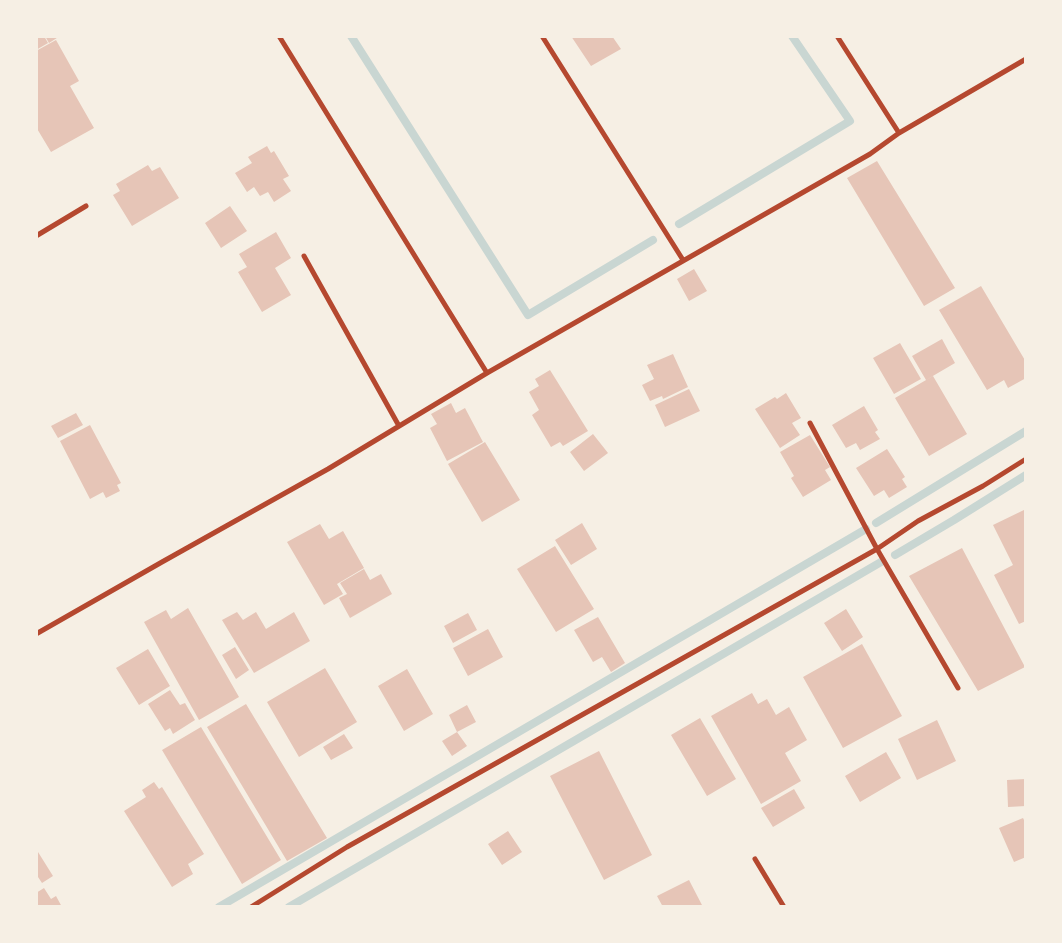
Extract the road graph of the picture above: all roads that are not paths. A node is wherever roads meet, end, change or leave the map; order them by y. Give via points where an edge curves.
1 (279, 36) edge
2 (542, 36) edge
3 (837, 36) edge
4 (1026, 59) edge
5 (899, 133) junction
6 (86, 206) dead end
7 (36, 236) edge
8 (304, 256) dead end
9 (683, 260) junction
10 (487, 373) junction
11 (810, 423) dead end
12 (399, 426) junction
13 (1026, 460) edge
14 (877, 549) junction
15 (36, 634) edge
16 (958, 688) dead end
17 (755, 859) dead end
18 (251, 907) edge
19 (784, 907) edge

1 - 10 street
2 - 9 street
3 - 5 street
4 - 5 street
5 - 9 street via 870,154
6 - 7 street
8 - 12 street
9 - 10 street
10 - 12 street
11 - 14 street
12 - 15 street
13 - 14 street via 918,521
14 - 16 street
14 - 18 street via 347,847
17 - 19 street

